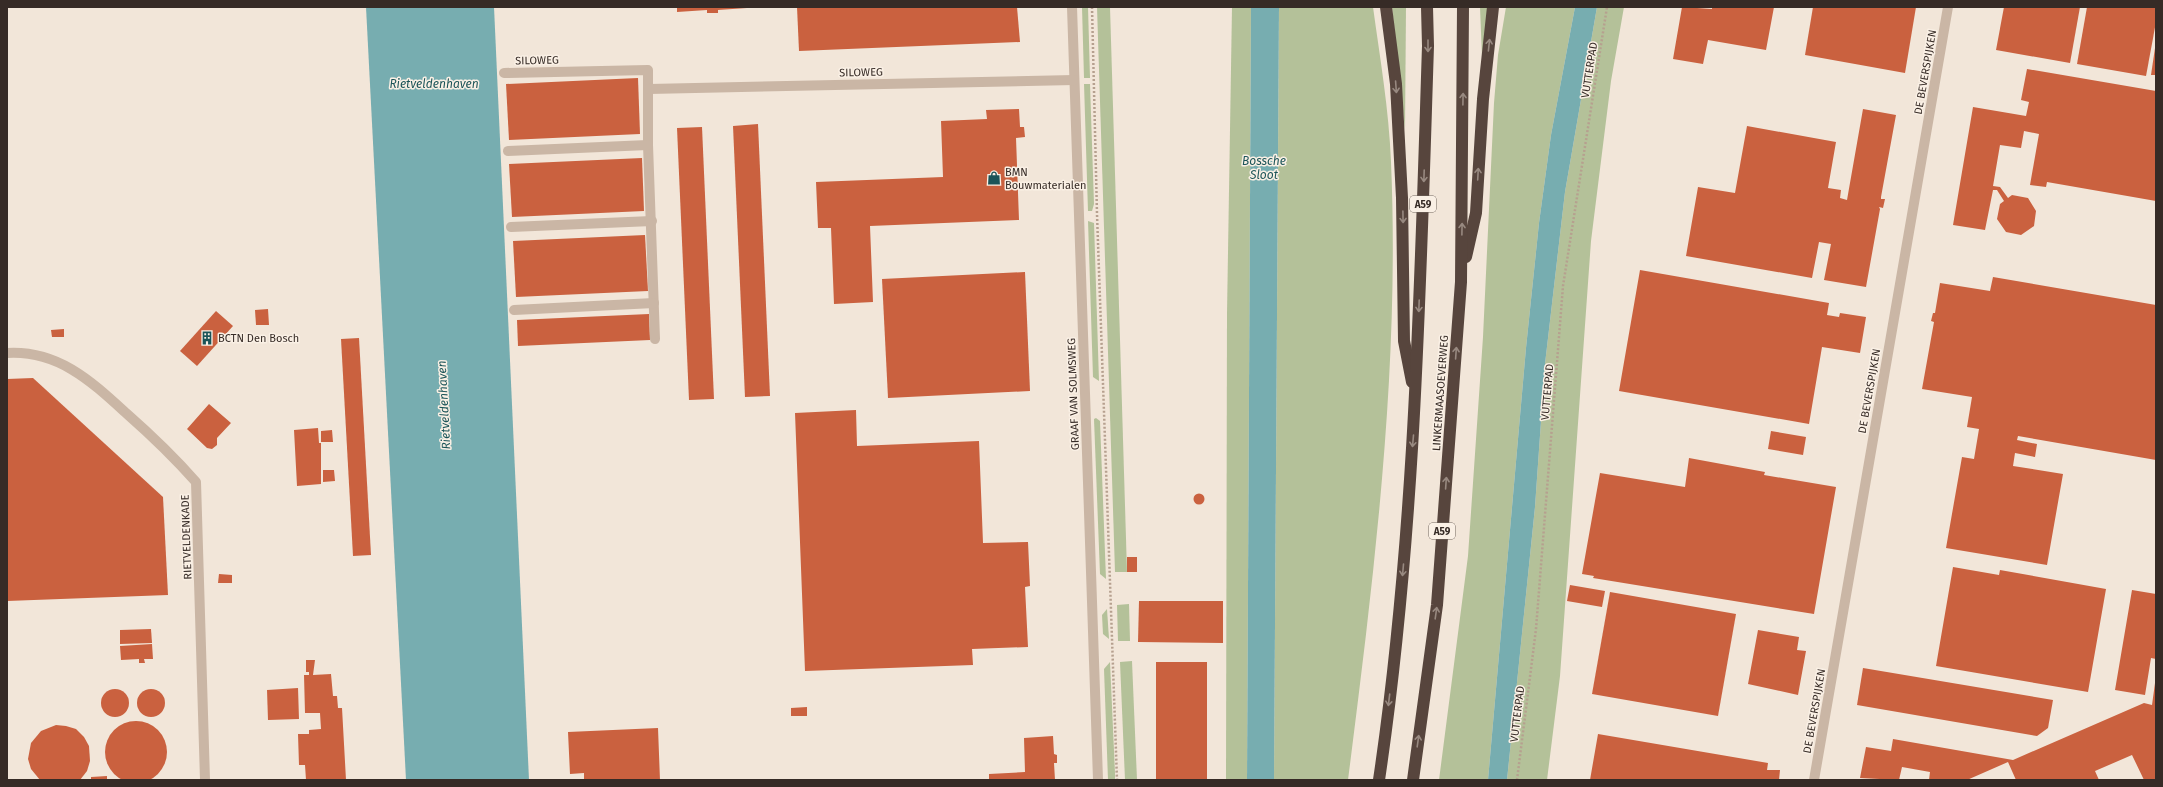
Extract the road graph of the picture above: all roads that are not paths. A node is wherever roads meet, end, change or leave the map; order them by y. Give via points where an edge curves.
1 (1072, 7) edge
2 (1386, 7) edge
3 (1427, 7) edge
4 (1463, 7) edge
5 (1493, 7) edge
6 (1948, 7) edge
7 (504, 73) dead end
8 (1074, 80) junction
9 (649, 88) junction
10 (648, 145) junction
11 (508, 151) dead end
12 (652, 222) junction
13 (511, 227) dead end
14 (1461, 282) junction
15 (654, 303) junction
16 (514, 310) dead end
17 (655, 339) dead end
18 (7, 353) edge
19 (1416, 402) junction
20 (205, 780) edge
21 (1098, 780) edge
22 (1379, 780) edge
23 (1413, 780) edge
24 (1814, 780) edge

1 - 8 street, GRAAF VAN SOLMSWEG
2 -> 19 highway, A59 via 1396,84 1402,183 1404,341
3 -> 19 highway, A59 via 1428,54
14 -> 4 highway, LINKERMAASOEVERWEG / A59
14 -> 5 highway, A59 via 1476,213 1483,99
6 - 24 street, DE BEVERSPIJKEN
7 - 9 street, SILOWEG via 648,70
8 - 9 street, SILOWEG
8 - 21 street, GRAAF VAN SOLMSWEG
9 - 10 street, SILOWEG
10 - 11 street
10 - 12 street, SILOWEG
12 - 13 street
12 - 15 street, SILOWEG
23 -> 14 highway, LINKERMAASOEVERWEG / A59 via 1437,606
15 - 16 street
15 - 17 street, SILOWEG
18 - 20 street, RIETVELDENKADE via 36,355 62,364 87,378 165,448 196,482
19 -> 22 highway, A59 via 1400,603

